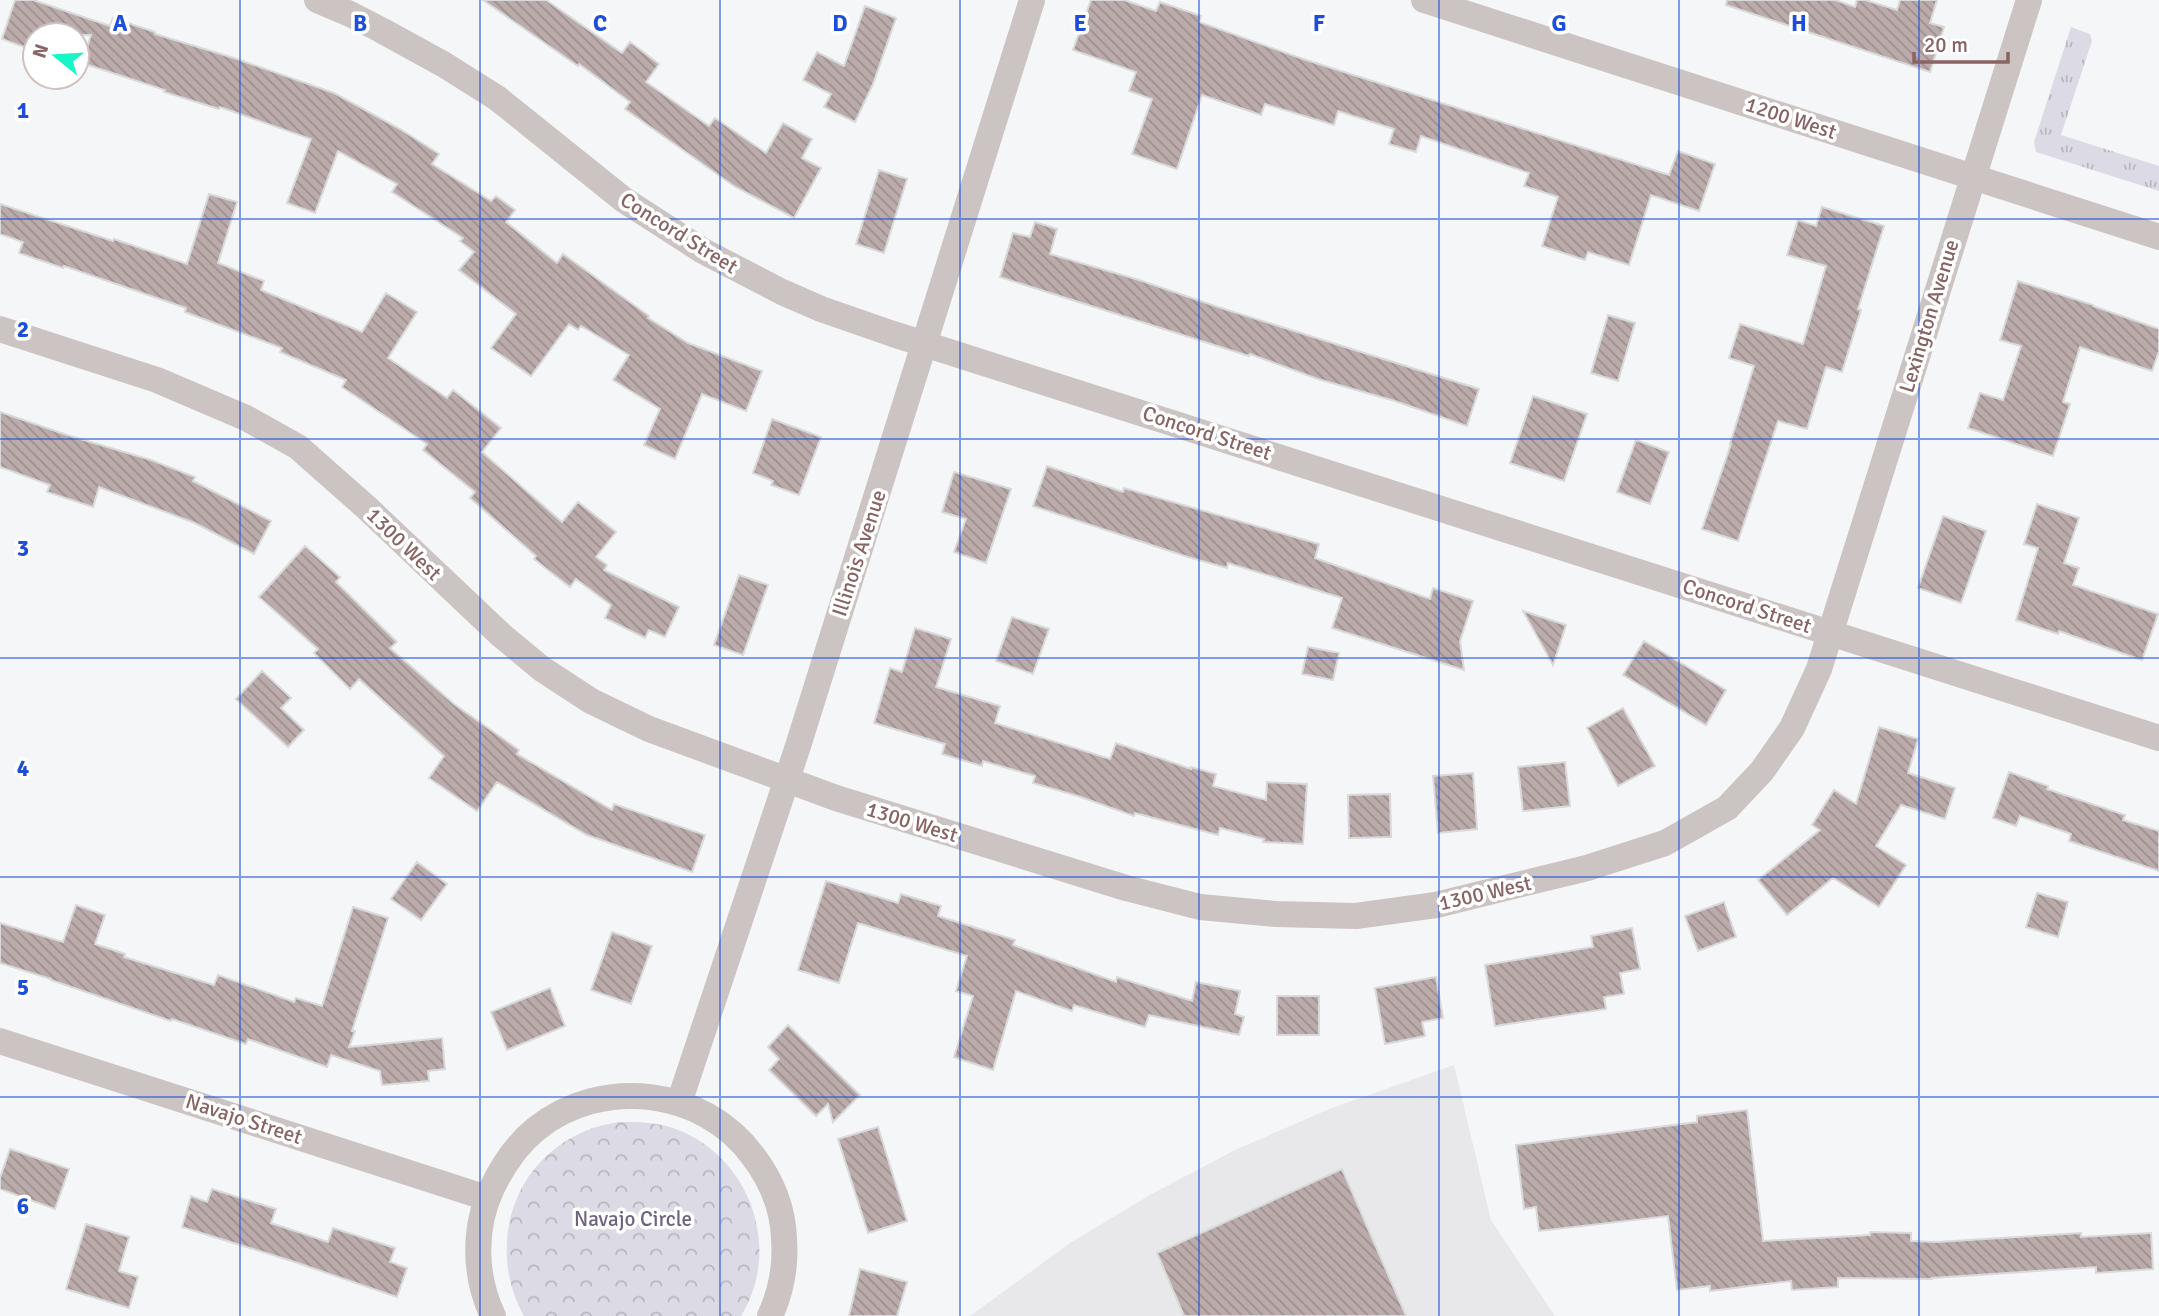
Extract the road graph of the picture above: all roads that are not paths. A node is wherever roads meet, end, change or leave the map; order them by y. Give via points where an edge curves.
1 (317, 0) edge
2 (1032, 0) edge
3 (1424, 0) edge
4 (2029, 0) edge
5 (1972, 177) junction
6 (2159, 237) edge
7 (0, 329) edge
8 (924, 343) junction
9 (1830, 632) junction
10 (2159, 738) edge
11 (786, 781) junction
12 (0, 1041) edge
13 (679, 1103) junction
14 (487, 1198) junction
15 (493, 1316) edge
16 (769, 1316) edge

1 - 8 street, Concord Street via 402,41 497,98 624,200 703,251 821,309
2 - 8 street, Illinois Avenue
3 - 5 street, 1200 West
4 - 5 street, Lexington Avenue
5 - 6 street, 1200 West
5 - 9 street, Lexington Avenue
7 - 11 street, 1300 West via 157,380 246,418 299,447 542,669 591,701 649,730
8 - 9 street, Concord Street
8 - 11 street, Illinois Avenue
9 - 10 street, Concord Street
9 - 11 street, 1300 West via 1792,728 1762,771 1727,808 1665,843 1587,868 1436,905 1356,916 1200,907
11 - 13 street, Illinois Avenue
12 - 14 street, Navajo Street
13 - 14 street via 642,1096 604,1098 557,1115 518,1147
13 - 16 street via 725,1127 746,1146 776,1195 785,1251 782,1279
14 - 15 street via 478,1243 479,1267

